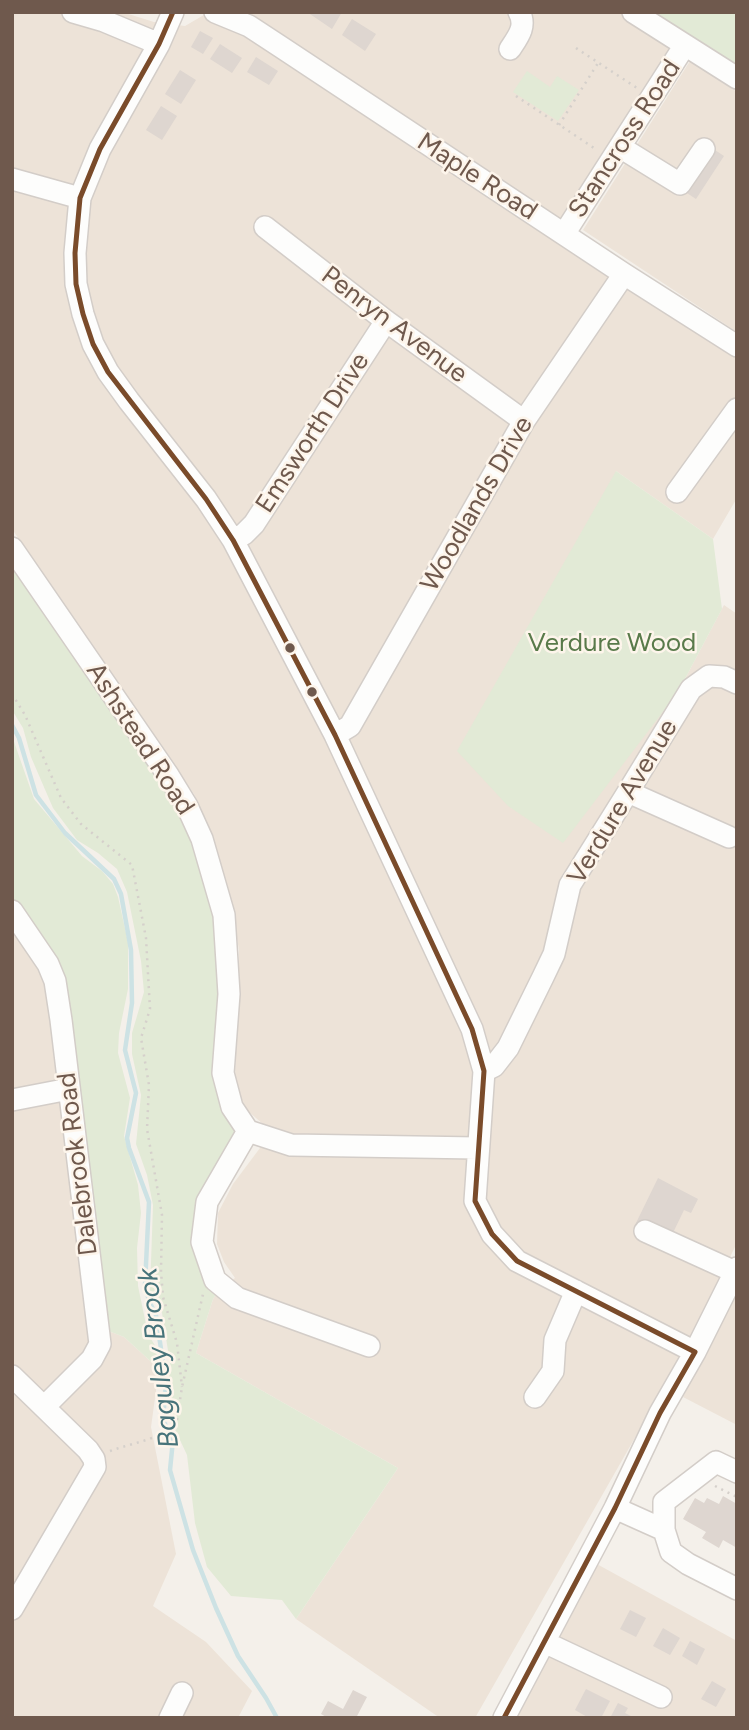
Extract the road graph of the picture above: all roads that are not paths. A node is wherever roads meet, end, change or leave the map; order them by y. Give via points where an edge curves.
1 (73, 12) edge
2 (173, 12) edge
3 (215, 12) edge
4 (519, 12) edge
5 (633, 12) edge
6 (159, 44) junction
7 (685, 45) junction
8 (510, 49) dead end
9 (737, 78) edge
10 (704, 149) dead end
11 (616, 153) junction
12 (12, 179) edge
13 (80, 198) junction
14 (265, 227) dead end
15 (564, 234) junction
16 (624, 274) junction
17 (386, 321) junction
18 (737, 346) edge
19 (737, 409) edge
20 (524, 421) junction
21 (677, 492) dead end
22 (233, 540) junction
23 (12, 548) edge
24 (737, 683) edge
25 (335, 735) junction
26 (628, 792) junction
27 (729, 837) dead end
28 (12, 911) edge
29 (484, 1071) junction
30 (69, 1089) junction
31 (12, 1100) edge
32 (248, 1131) junction
33 (477, 1148) junction
34 (645, 1231) dead end
35 (736, 1270) edge
36 (576, 1291) junction
37 (369, 1346) dead end
38 (695, 1352) junction
39 (12, 1376) edge
40 (535, 1397) dead end
41 (44, 1407) junction
42 (737, 1472) edge
43 (615, 1508) junction
44 (664, 1530) junction
45 (737, 1589) edge
46 (16, 1596) edge
47 (544, 1642) junction
48 (182, 1693) dead end
49 (661, 1698) dead end
50 (170, 1718) edge
51 (504, 1718) edge

1 - 6 street
2 - 6 street
3 - 15 street, Maple Road via 248,26
4 - 8 street via 520,35
5 - 7 street
6 - 13 street via 100,149
7 - 9 street
7 - 11 street, Stancross Road
10 - 11 street via 680,184
11 - 15 street, Stancross Road
12 - 13 street
13 - 22 street via 76,284 93,344 115,381
14 - 17 street, Penryn Avenue
15 - 16 street, Maple Road
16 - 18 street, Maple Road
16 - 20 street, Woodlands Drive
17 - 20 street, Penryn Avenue
17 - 22 street, Emsworth Drive via 254,524
19 - 21 street
20 - 25 street, Woodlands Drive via 350,726
22 - 25 street
23 - 32 street, Ashstead Road via 168,775 202,839 224,915 229,994 223,1073 232,1107
24 - 26 street, Verdure Avenue via 709,677 691,689
25 - 29 street via 472,1029
26 - 27 street
26 - 29 street, Verdure Avenue via 570,885 554,954 508,1048
28 - 30 street, Dalebrook Road via 55,981
29 - 33 street
30 - 31 street
30 - 41 street, Dalebrook Road via 100,1344 92,1359
32 - 33 street via 292,1145
32 - 37 street via 207,1202 202,1242 215,1280 237,1298
33 - 36 street via 475,1201 492,1234 517,1261
34 - 35 street
35 - 38 street
36 - 38 street
36 - 40 street via 555,1340 553,1371
38 - 43 street
39 - 41 street
41 - 46 street via 88,1450 95,1467
42 - 44 street via 716,1462 664,1502
43 - 44 street
43 - 47 street
44 - 45 street via 671,1552
47 - 49 street
47 - 51 street
48 - 50 street

